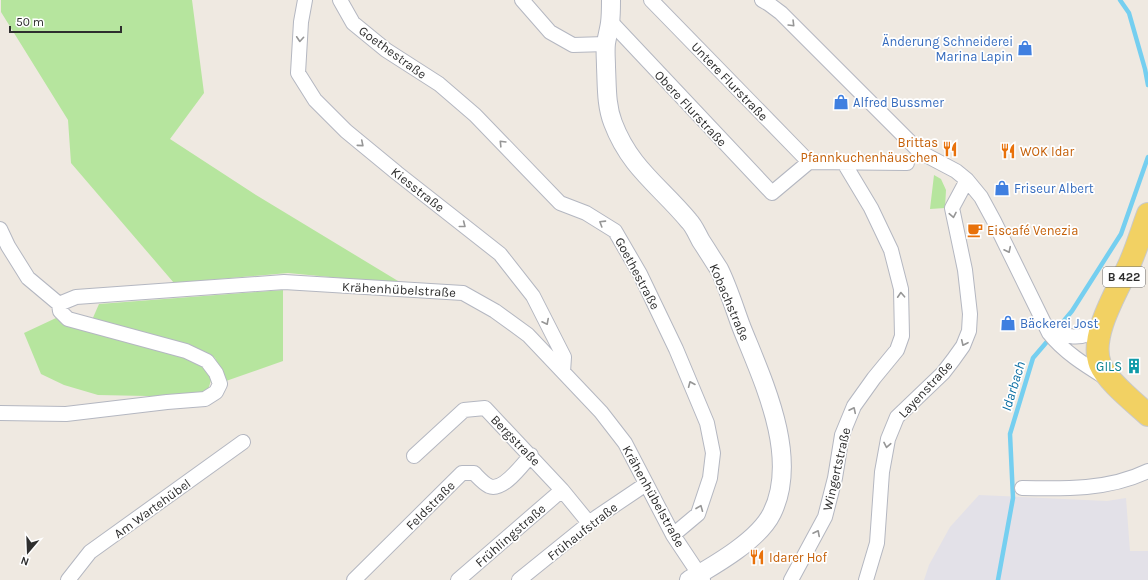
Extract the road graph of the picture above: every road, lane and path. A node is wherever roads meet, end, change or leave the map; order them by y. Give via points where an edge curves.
1 (305, 0) edge
2 (340, 0) edge
3 (522, 0) edge
4 (612, 0) edge
5 (651, 0) edge
6 (762, 0) edge
7 (610, 22) junction
8 (606, 44) junction
9 (809, 162) junction
10 (844, 163) junction
11 (907, 163) dead end
12 (961, 176) junction
13 (1148, 214) edge
14 (0, 229) edge
15 (58, 304) junction
16 (1045, 324) junction
17 (1101, 327) junction
18 (563, 372) junction
19 (1115, 384) junction
20 (0, 413) edge
21 (1148, 416) edge
22 (243, 442) dead end
23 (531, 455) junction
24 (414, 456) dead end
25 (1148, 471) edge
26 (646, 484) junction
27 (1022, 488) dead end
28 (562, 490) junction
29 (589, 523) junction
30 (673, 535) junction
31 (697, 578) edge
32 (68, 580) edge
33 (354, 580) edge
34 (458, 580) edge
35 (519, 580) edge
36 (791, 580) edge
37 (866, 580) edge

1 -> 18 street, Kiesstraße via 298,73 314,100 346,131 500,254 533,296 564,357
30 -> 2 street, Goethestraße via 698,514 710,478 713,453 708,423 640,274 615,231 586,213 560,203 475,115 439,84 386,50 353,23
3 - 8 street via 550,32 572,45
4 - 7 street, Kobachstraße
5 - 9 street, Untere Flurstraße
6 -> 12 street via 781,13 920,152
7 - 8 street, Kobachstraße
7 - 9 street, Obere Flurstraße via 772,193
8 - 31 street, Kobachstraße via 607,100 613,122 624,146 638,167 690,221 719,271 768,394 775,418 781,480 772,513 756,533
9 - 10 street
10 - 11 street
36 -> 10 street, Wingertstraße via 825,517 842,435 854,406 897,350 902,336 901,289 891,250 871,208
12 -> 16 street via 981,197
12 -> 37 street, Layenstraße via 952,208 965,270 970,314 969,331 963,346 943,373 897,417 888,439 882,472 877,543
13 - 17 main road, B 422 via 1131,262
14 - 15 street via 28,278
15 - 18 street, Krähenhübelstraße via 76,297 284,282 463,293 495,311 528,335
15 - 20 street via 60,311 68,319 186,352 207,361 220,384 216,392 205,399 66,414
16 - 17 street via 1064,334 1077,337
16 - 19 street via 1054,340
17 - 19 main road, B 422 via 1097,340 1098,358 1104,371
18 - 26 street, Krähenhübelstraße via 601,412 625,443
19 - 21 main road, B 422
22 - 32 street, Am Wartehübel via 90,552
23 - 24 street, Bergstraße via 485,408 464,410
23 - 28 street, Bergstraße
23 - 33 street, Feldstraße via 506,482 497,487 488,486 474,473 462,473
25 - 27 street via 1100,486
26 - 29 street, Frühaufstraße
26 - 30 street, Krähenhübelstraße
28 - 29 street, Bergstraße
28 - 34 street, Frühlingstraße
29 - 35 street, Frühaufstraße
30 - 31 street, Krähenhübelstraße

